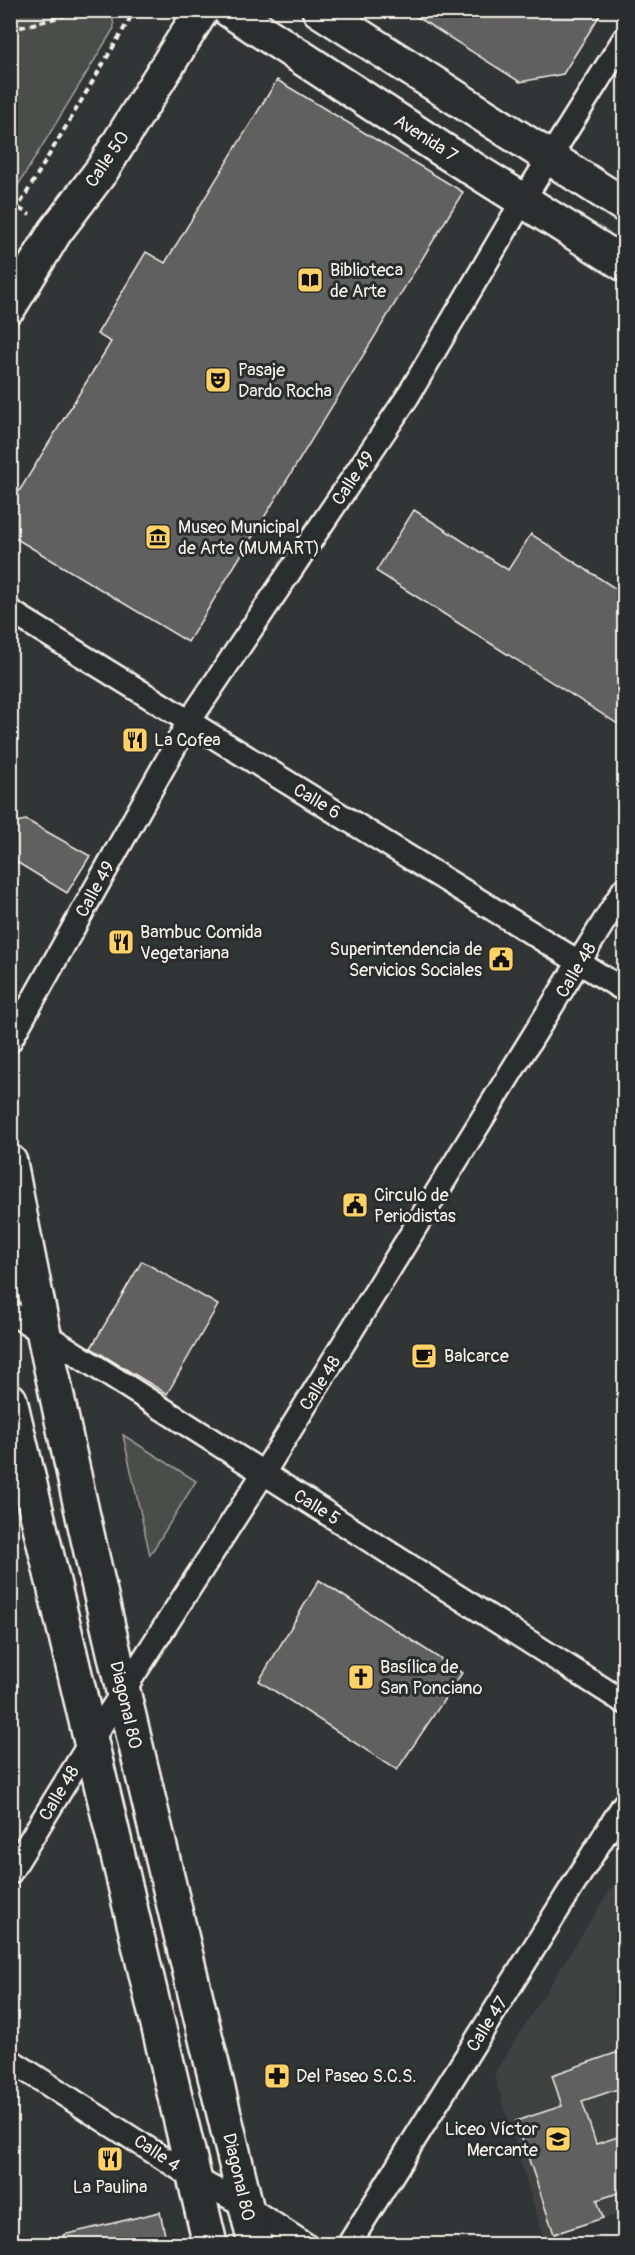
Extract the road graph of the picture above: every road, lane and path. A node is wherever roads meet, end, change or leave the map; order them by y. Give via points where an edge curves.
1 (86, 10) edge
2 (135, 10) edge
3 (202, 10) edge
4 (229, 10) edge
5 (319, 10) edge
6 (10, 30) edge
7 (624, 39) edge
8 (550, 158) junction
9 (523, 201) junction
10 (624, 205) edge
11 (10, 221) edge
12 (624, 264) edge
13 (10, 306) edge
14 (10, 611) edge
15 (188, 723) junction
16 (624, 889) edge
17 (581, 963) junction
18 (624, 990) edge
19 (10, 1041) edge
20 (10, 1162) edge
21 (10, 1312) edge
22 (42, 1333) junction
23 (10, 1400) edge
24 (263, 1473) junction
25 (122, 1693) junction
26 (624, 1701) edge
27 (91, 1741) junction
28 (624, 1804) edge
29 (10, 1873) edge
30 (10, 2060) edge
31 (194, 2178) junction
32 (246, 2206) junction
33 (210, 2244) edge
34 (255, 2244) edge
35 (305, 2244) edge
36 (349, 2244) edge

1 - 6 path
2 - 11 path
3 - 13 main road, Calle 50 via 102,170 55,232
4 - 9 main road, Avenida 7
5 - 8 main road
7 - 8 street, Calle 49
8 - 9 street, Calle 49
8 - 10 main road
9 - 12 main road, Avenida 7
9 - 15 street, Calle 49 via 408,396
14 - 15 street, Calle 6
15 - 17 street, Calle 6
15 - 19 street, Calle 49
16 - 17 street, Calle 48
17 - 18 street, Calle 6
17 - 24 street, Calle 48
20 - 22 main road, Diagonal 80
21 - 22 street, Calle 5
22 - 24 street, Calle 5
22 - 25 main road, Diagonal 80
23 - 27 main road
24 - 25 street, Calle 48
24 - 26 street, Calle 5
25 - 27 street, Calle 48
25 - 32 main road, Diagonal 80
27 - 29 street, Calle 48
27 - 31 main road
28 - 36 street, Calle 47
30 - 31 street, Calle 4
31 - 32 street, Calle 4
31 - 33 main road
32 - 34 main road, Diagonal 80
32 - 35 street, Calle 4

